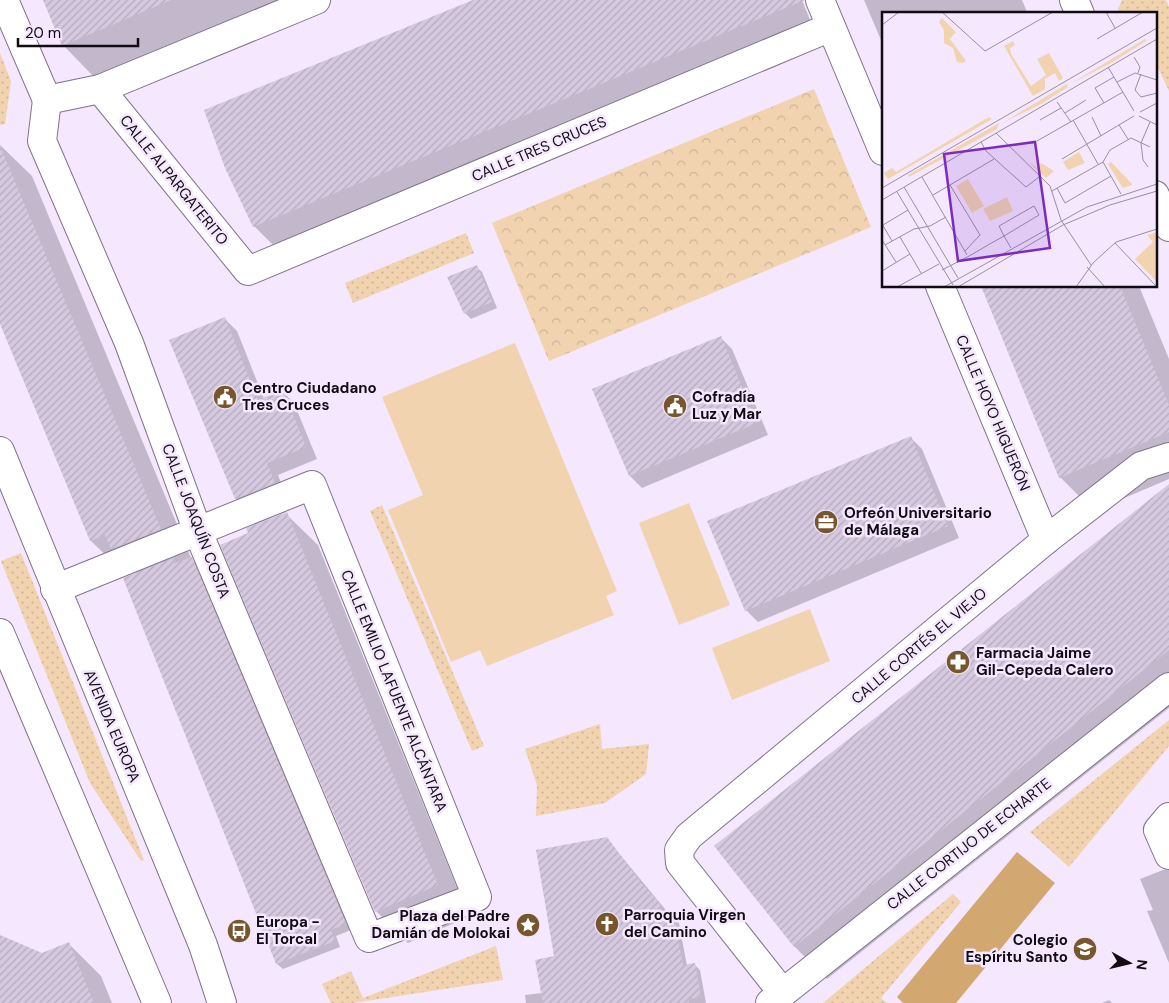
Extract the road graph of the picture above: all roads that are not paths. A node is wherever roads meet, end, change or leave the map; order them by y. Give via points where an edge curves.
1 (4, 0) edge
2 (316, 0) edge
3 (820, 0) edge
4 (1074, 0) edge
5 (1079, 12) edge
6 (831, 27) junction
7 (100, 89) junction
8 (47, 100) junction
9 (882, 149) edge
10 (1156, 197) edge
11 (1169, 228) edge
12 (248, 271) joint
13 (941, 288) edge
14 (0, 450) edge
15 (1169, 457) edge
16 (198, 532) junction
17 (1046, 540) junction
18 (55, 589) junction
19 (0, 633) edge
20 (1169, 687) edge
21 (1169, 817) edge
22 (1169, 855) edge
23 (369, 938) joint
24 (776, 997) edge
25 (157, 1003) edge
26 (222, 1003) edge

1 - 8 street
2 - 7 street
3 - 6 street
4 - 5 street
6 - 9 street
6 - 12 street, CALLE TRES CRUCES
7 - 8 street
7 - 12 street, CALLE ALPARGATERITO
8 - 16 street, CALLE JOAQUÍN COSTA via 42,141 129,343
10 - 11 street
13 - 17 street, CALLE HOYO HIGUERÓN
14 - 18 street, AVENIDA EUROPA
15 - 17 street, CALLE CORTÉS EL VIEJO via 1142,466
16 - 18 street
16 - 23 street, CALLE JOAQUÍN COSTA
16 - 23 street, CALLE EMILIO LAFUENTE ALCÁNTARA via 312,485 476,897
17 - 24 street, CALLE CORTÉS EL VIEJO via 689,836 679,850 680,863
18 - 26 street, AVENIDA EUROPA via 186,904
19 - 25 street
20 - 24 street, CALLE CORTIJO DE ECHARTE
21 - 22 street via 1158,830

